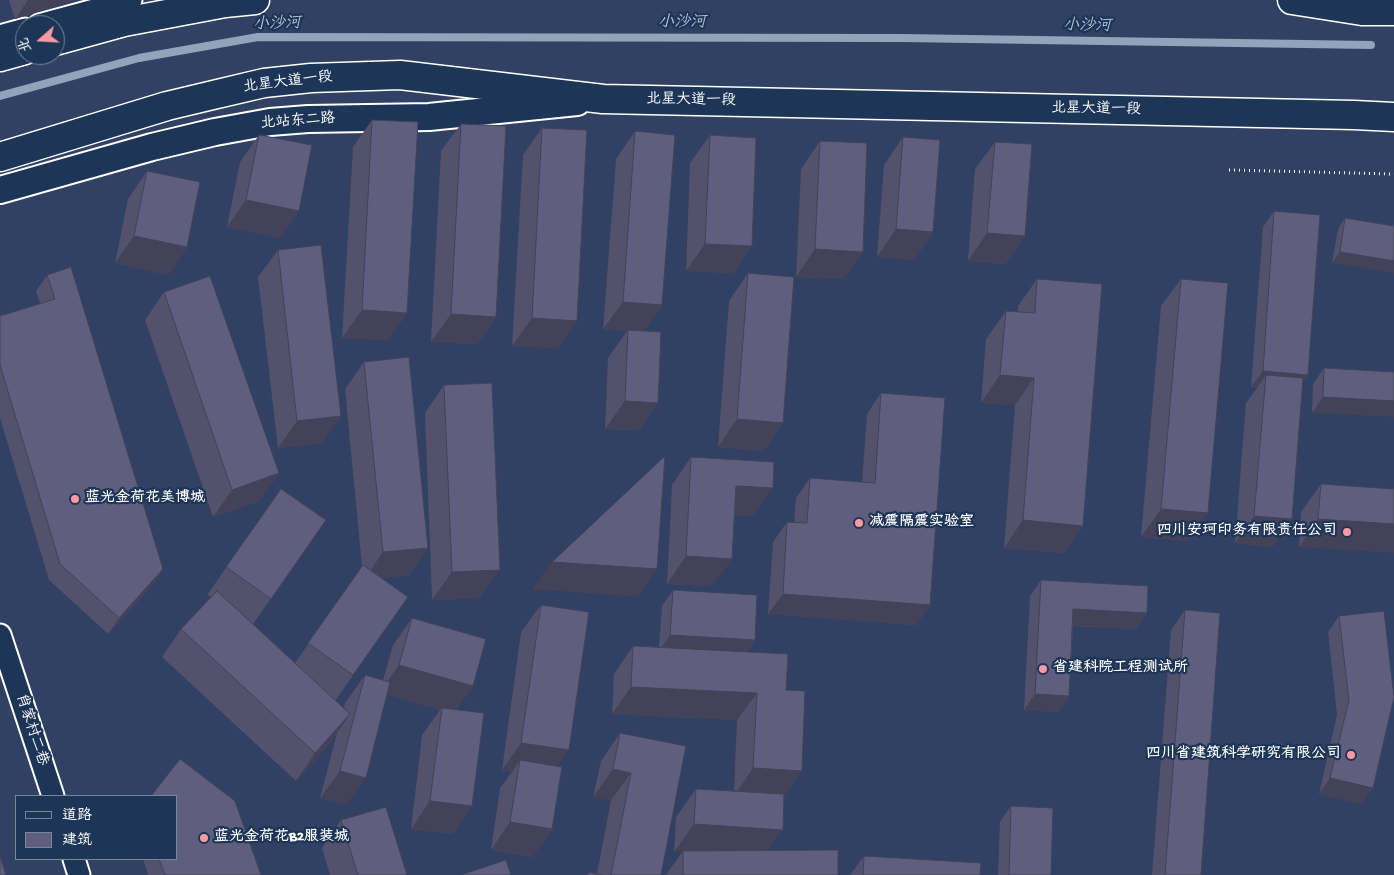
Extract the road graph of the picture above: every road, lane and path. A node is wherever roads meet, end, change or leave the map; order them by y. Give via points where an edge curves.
1 (131, 0) edge
2 (255, 0) edge
3 (1292, 0) edge
4 (1362, 10) junction
5 (1394, 12) edge
6 (65, 18) edge
7 (1394, 21) edge
8 (15, 32) edge
9 (0, 36) edge
10 (65, 39) edge
11 (15, 53) edge
12 (0, 57) edge
13 (603, 99) junction
14 (1394, 105) edge
15 (1354, 115) junction
16 (1394, 117) edge
17 (0, 157) edge
18 (1229, 170) dead end
19 (1394, 174) edge
20 (0, 190) edge
21 (0, 635) edge
22 (53, 795) edge
23 (74, 860) edge
24 (79, 875) edge

1 - 6 street
2 - 10 highway via 124,22
3 - 4 highway
4 - 5 highway
4 - 7 highway
8 - 9 street
11 - 12 highway
13 - 15 highway, 北星大道一段
13 - 17 highway, 北星大道一段 via 400,76 312,78 264,83 167,106
13 - 20 street, 北站东二路 via 429,117 270,122 161,144
14 - 15 highway via 1376,114
15 - 16 highway, 北星大道一段
18 - 19 path
21 - 22 street, 肖家村二巷
23 - 24 street

